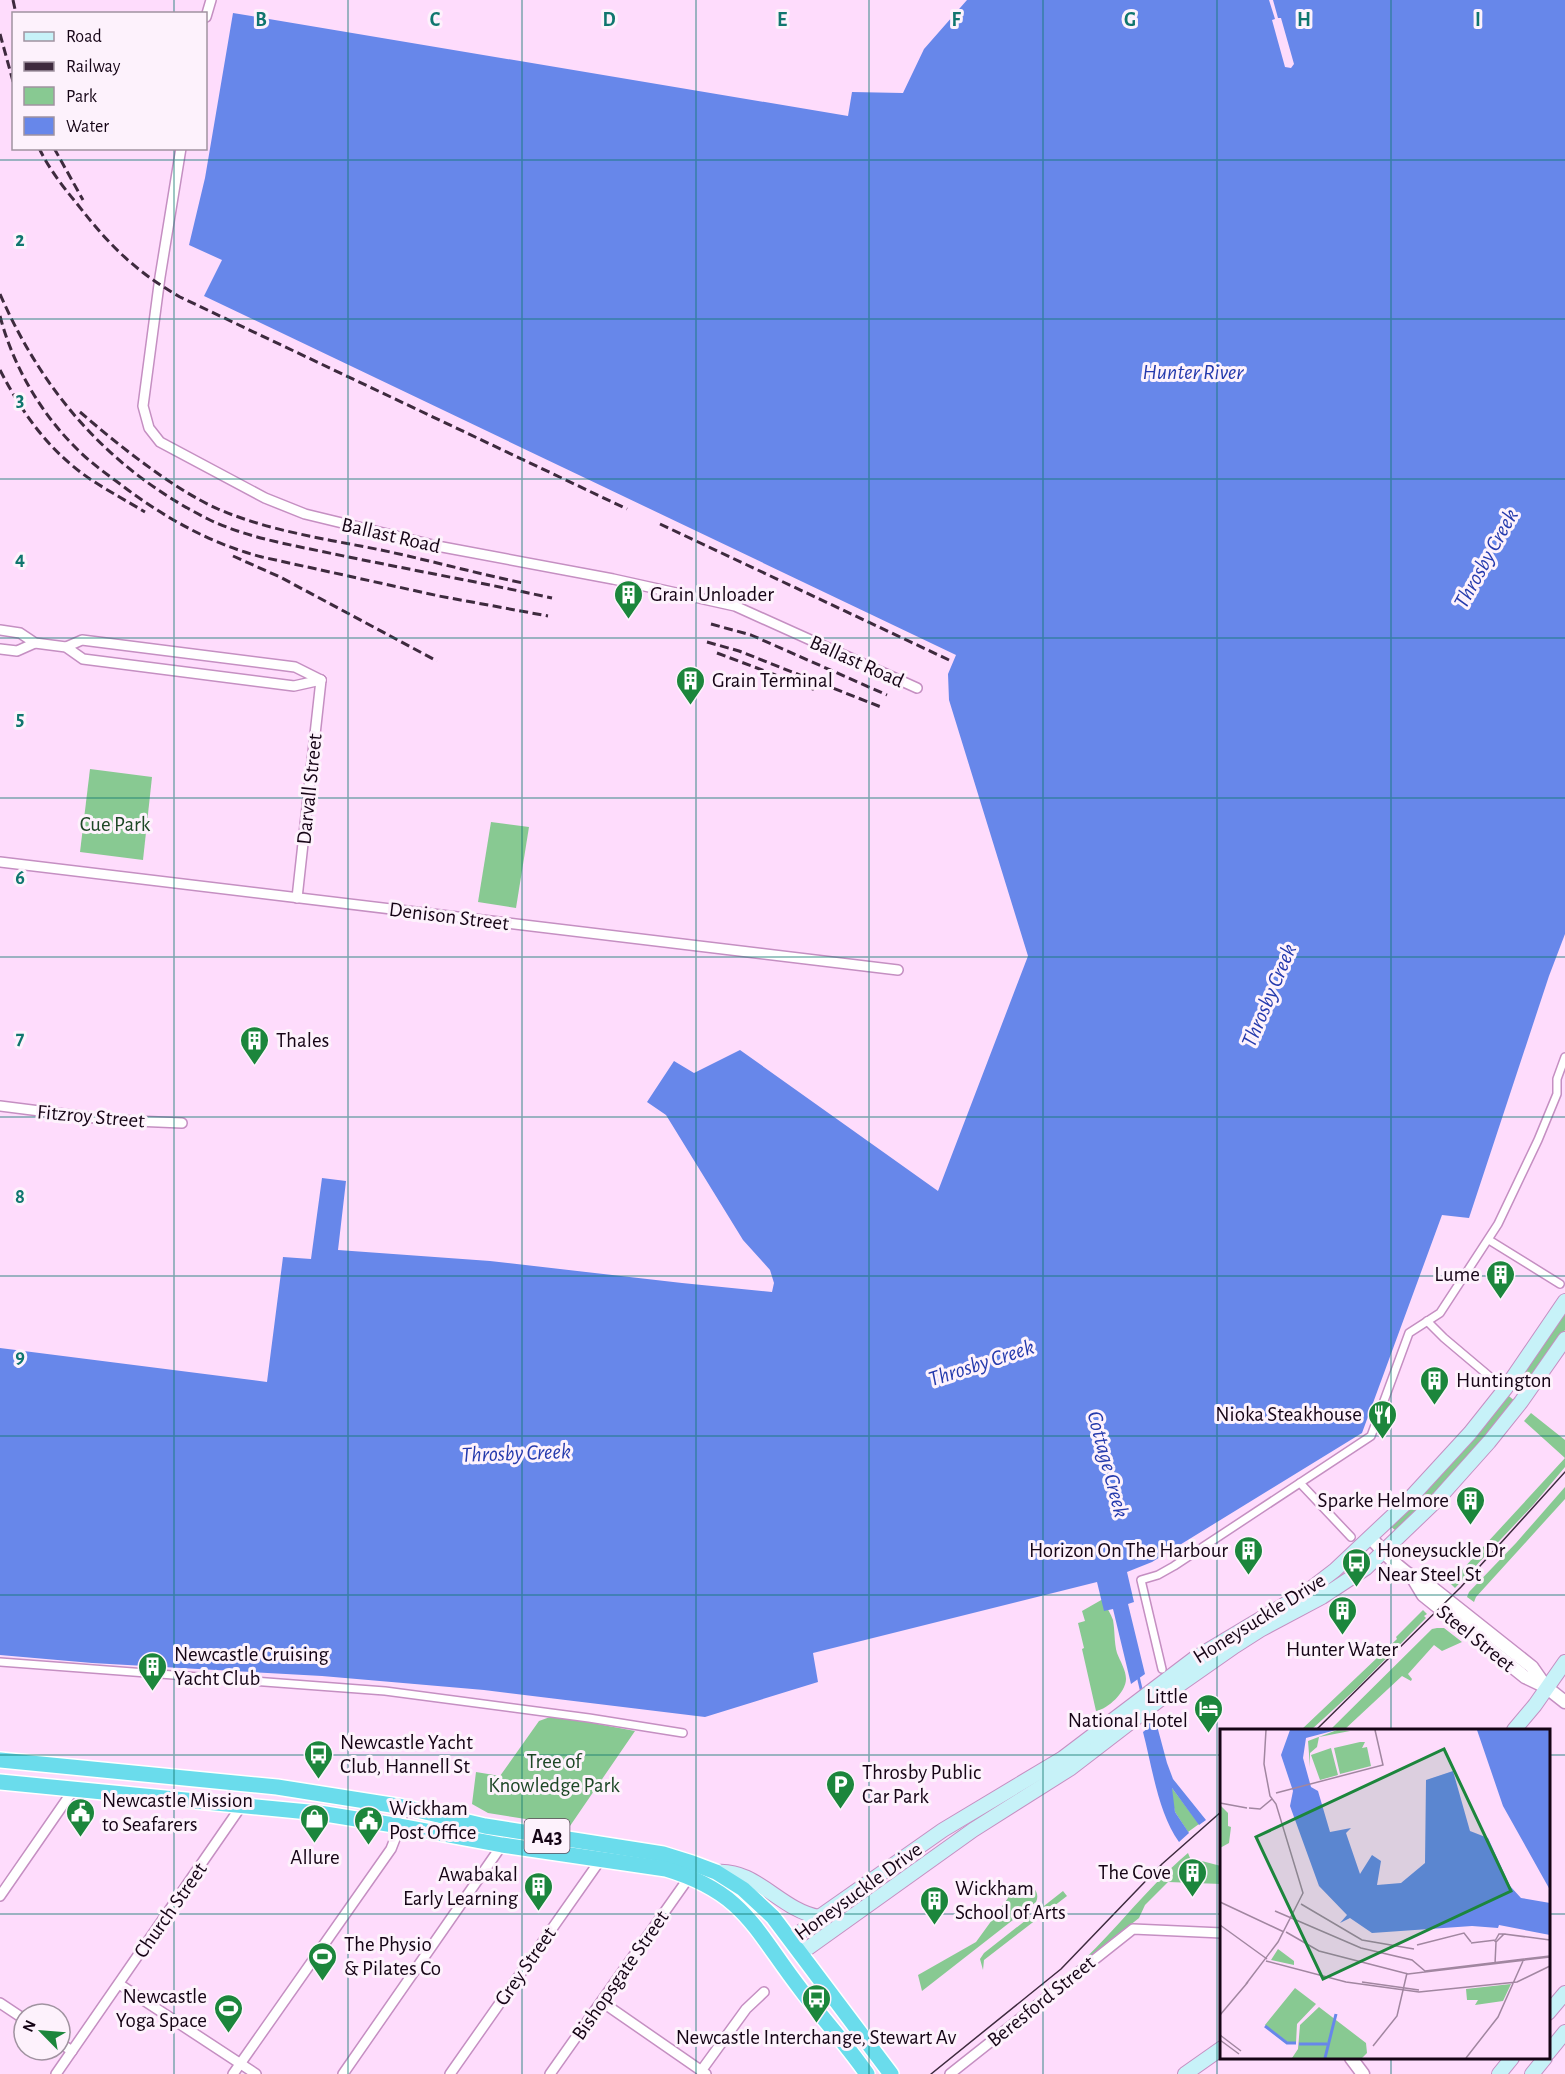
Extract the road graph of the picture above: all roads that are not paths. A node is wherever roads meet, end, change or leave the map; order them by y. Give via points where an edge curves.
1 (181, 150) edge
2 (0, 630) edge
3 (35, 643) junction
4 (66, 647) junction
5 (0, 649) edge
6 (187, 652) junction
7 (184, 672) junction
8 (321, 680) junction
9 (917, 688) dead end
10 (0, 862) edge
11 (297, 898) junction
12 (898, 970) dead end
13 (1565, 1058) edge
14 (1561, 1094) edge
15 (0, 1106) edge
16 (182, 1124) dead end
17 (1489, 1240) junction
18 (1560, 1284) dead end
19 (1565, 1301) edge
20 (1427, 1321) junction
21 (1565, 1339) edge
22 (1495, 1381) dead end
23 (1300, 1483) junction
24 (1351, 1537) dead end
25 (1370, 1538) junction
26 (1384, 1552) junction
27 (0, 1662) edge
28 (1565, 1662) edge
29 (1162, 1669) dead end
30 (1546, 1687) junction
31 (1156, 1695) junction
32 (1565, 1702) edge
33 (1133, 1712) junction
34 (1516, 1729) edge
35 (683, 1733) dead end
36 (0, 1760) edge
37 (0, 1782) edge
38 (74, 1789) junction
39 (243, 1805) junction
40 (404, 1807) junction
41 (400, 1826) junction
42 (502, 1845) junction
43 (601, 1858) junction
44 (716, 1872) junction
45 (690, 1876) junction
46 (0, 1896) edge
47 (819, 1917) junction
48 (1220, 1933) edge
49 (791, 1940) junction
50 (774, 1952) junction
51 (801, 1953) junction
52 (784, 1965) junction
53 (120, 1984) junction
54 (764, 1992) dead end
55 (1565, 1993) edge
56 (602, 2002) junction
57 (1550, 2011) edge
58 (1565, 2032) edge
59 (1220, 2049) edge
60 (72, 2051) edge
61 (1550, 2051) edge
62 (1352, 2059) edge
63 (1511, 2059) edge
64 (1544, 2059) edge
65 (241, 2063) junction
66 (703, 2073) edge
67 (234, 2074) edge
68 (256, 2074) edge
69 (343, 2074) edge
70 (450, 2074) edge
71 (550, 2074) edge
72 (867, 2074) edge
73 (891, 2074) edge
74 (950, 2074) edge
75 (1185, 2074) edge
76 (1363, 2074) edge
77 (1499, 2074) edge
78 (1532, 2074) edge

1 - 9 street, Ballast Road via 143,406 149,428 160,442 265,498 305,514 437,546 735,606
2 - 3 street via 20,633
3 - 4 street
3 - 5 street via 17,651
4 - 6 street via 82,640
4 - 7 street via 83,659
6 - 7 street
6 - 8 street via 295,667
7 - 8 street via 294,686
8 - 11 street, Darvall Street
10 - 11 street, Denison Street
11 - 12 street, Denison Street
13 - 14 street via 1557,1080
14 - 17 street
15 - 16 street, Fitzroy Street via 111,1120
17 - 18 street
17 - 20 street via 1440,1313
19 - 25 main road, Honeysuckle Drive via 1470,1433
20 - 22 street
20 - 23 street via 1408,1333 1371,1436
21 - 26 main road, Honeysuckle Drive via 1489,1442
23 - 24 street
23 - 29 street via 1174,1566 1141,1580
25 - 26 street, Steel Street
25 - 31 main road, Honeysuckle Drive via 1309,1590 1222,1641
26 - 30 street, Steel Street via 1414,1580 1423,1595 1525,1677
26 - 31 main road, Honeysuckle Drive via 1346,1582
27 - 35 street via 385,1691
28 - 30 main road
30 - 32 street, Steel Street
30 - 34 main road
31 - 33 main road, Honeysuckle Drive
33 - 47 main road, Honeysuckle Drive via 942,1830
33 - 51 main road, Honeysuckle Drive via 1071,1768 973,1830
36 - 40 highway, A43 via 277,1787
37 - 38 highway, A43
38 - 39 highway, A43
38 - 46 street
39 - 41 highway, A43
39 - 53 street, Church Street
40 - 41 street
40 - 44 highway, A43 via 486,1827 663,1854
41 - 42 highway, A43
41 - 65 street via 391,1849
42 - 43 highway, A43
42 - 69 street
43 - 45 highway, A43
43 - 70 street, Grey Street
44 - 47 main road via 738,1872 800,1912
44 - 49 highway, A43 via 759,1902
45 - 50 highway, A43 via 745,1912
45 - 56 street, Bishopsgate Street
47 - 49 main road, Honeysuckle Drive
48 - 74 street, Beresford Street via 1133,1929
49 - 50 highway, Honeysuckle Drive
49 - 51 highway, A43
50 - 52 highway, A43
51 - 52 highway, Honeysuckle Drive
51 - 73 highway, A43
52 - 72 highway, A43
53 - 60 street, Church Street
53 - 65 street
54 - 66 street via 746,2009
55 - 57 main road
56 - 66 street
56 - 71 street, Bishopsgate Street
58 - 61 main road
59 - 75 main road
62 - 76 street
63 - 77 main road
64 - 78 main road
65 - 67 street
65 - 68 street

